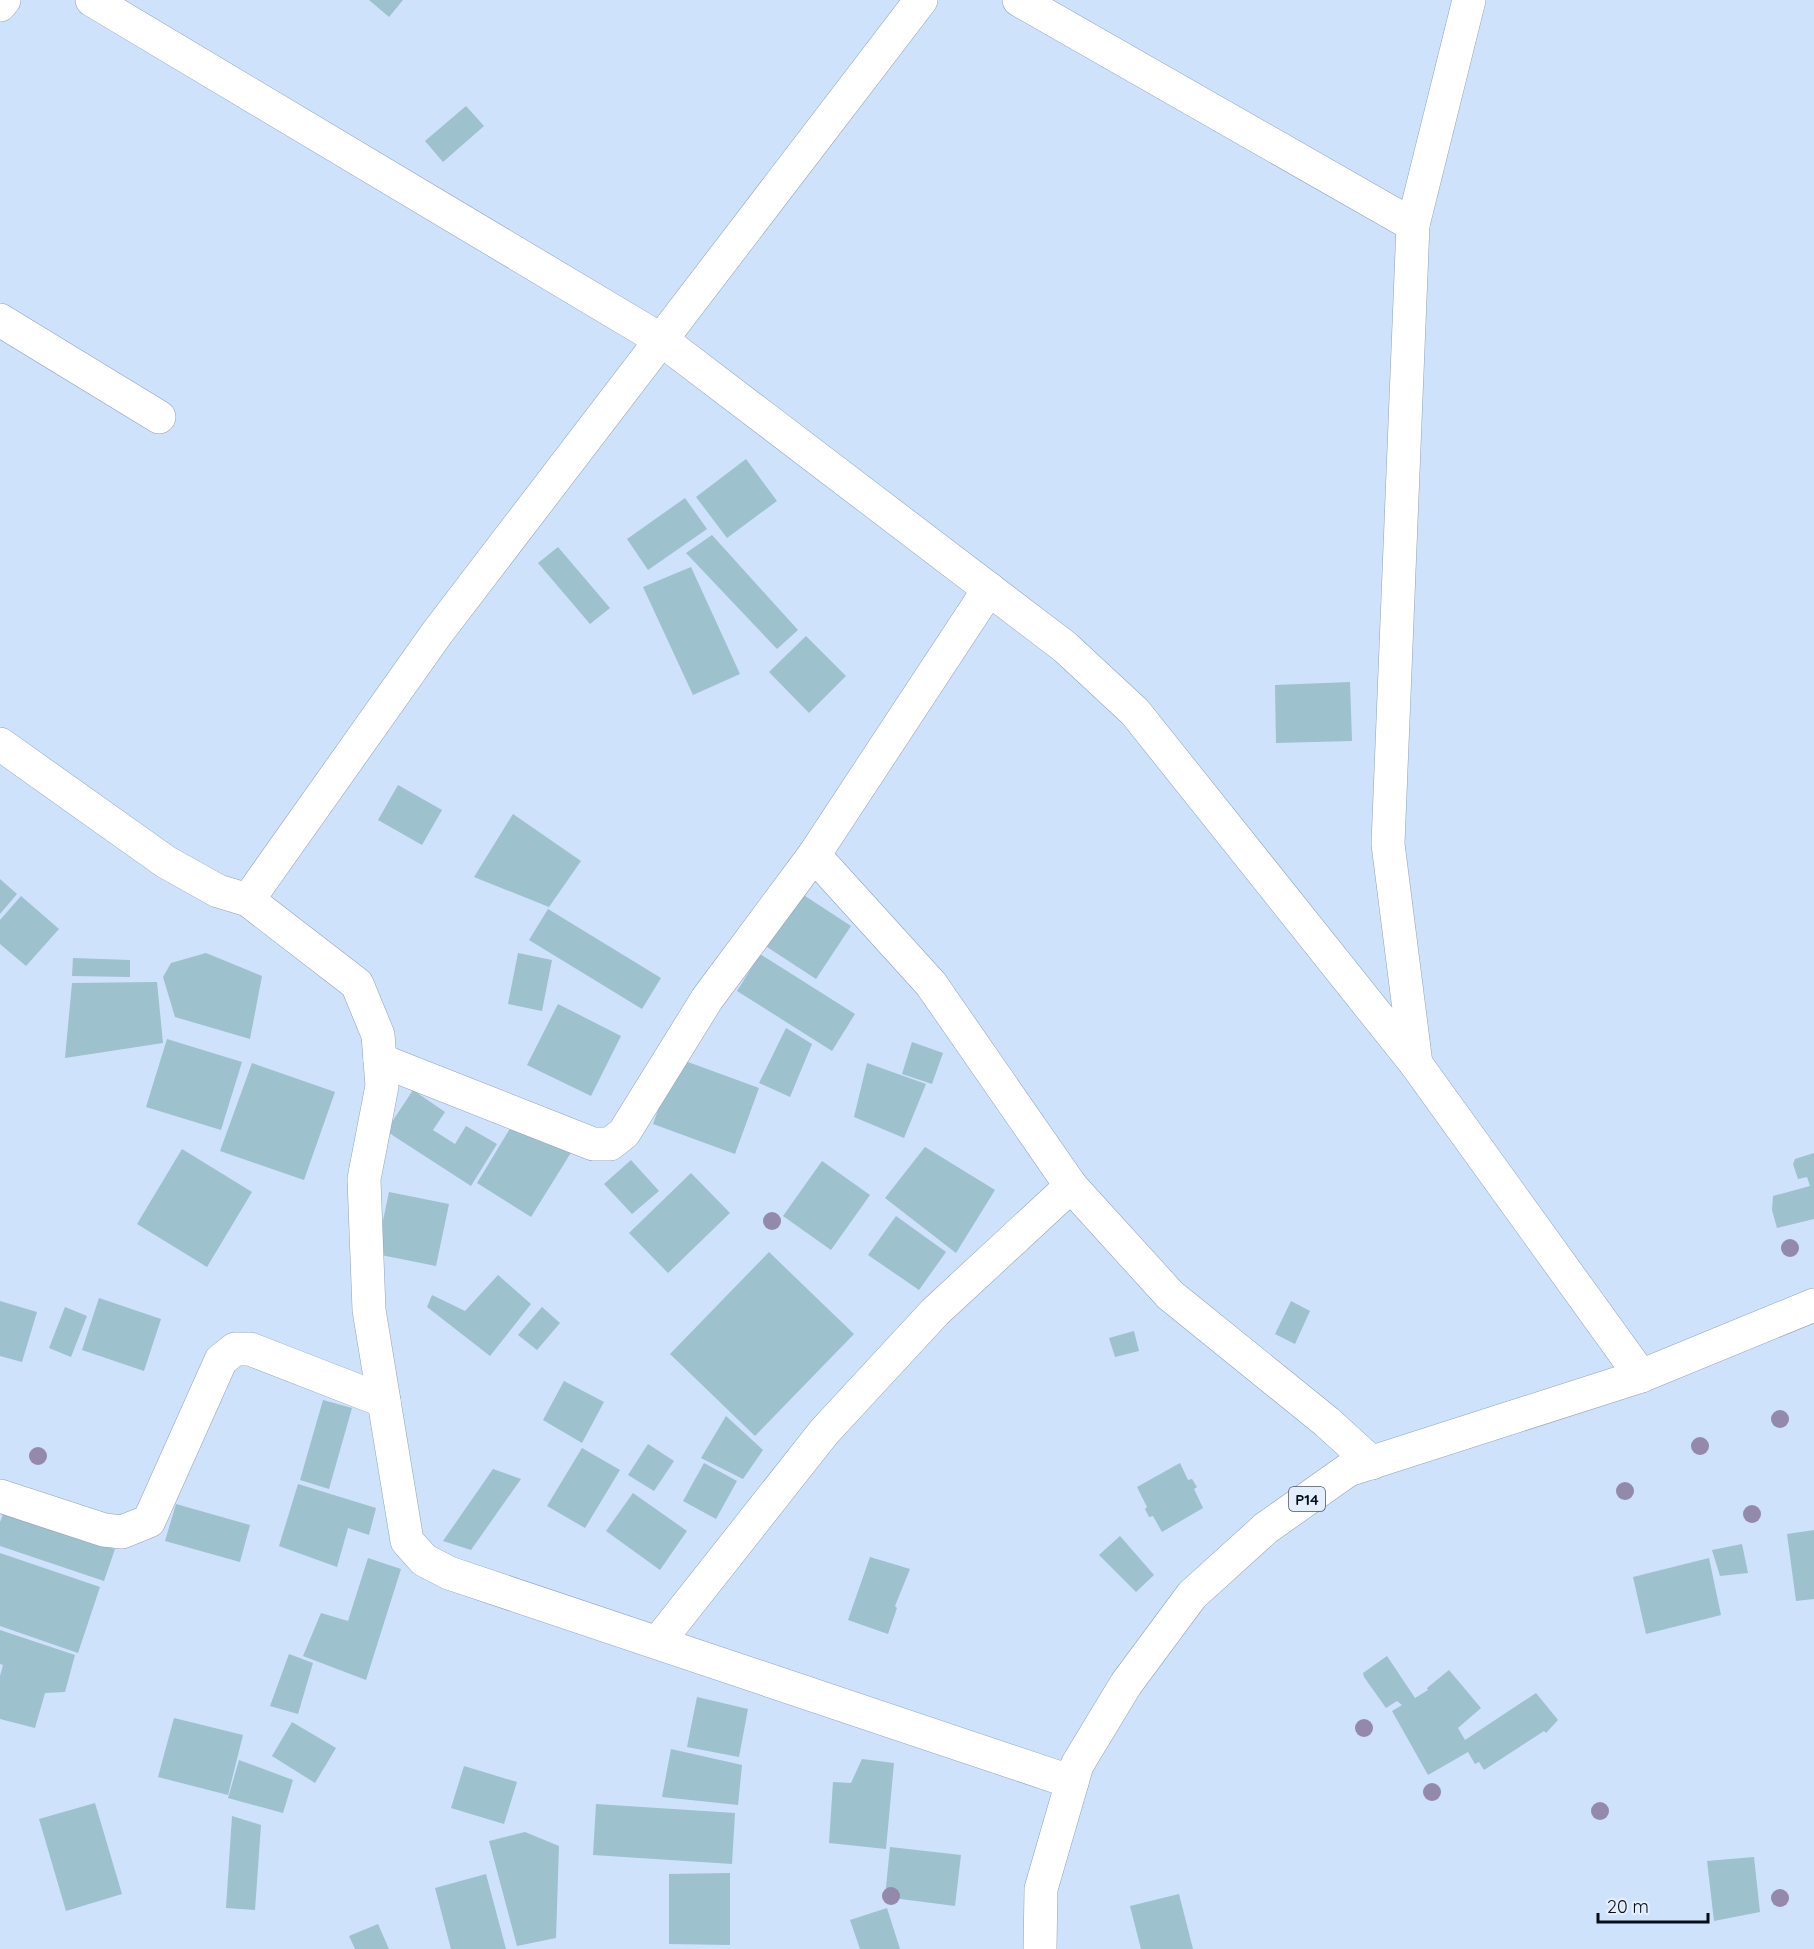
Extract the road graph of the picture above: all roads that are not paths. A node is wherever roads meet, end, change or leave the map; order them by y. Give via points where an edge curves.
1 (4, 0) edge
2 (92, 0) edge
3 (921, 0) edge
4 (1019, 0) edge
5 (1469, 0) edge
6 (0, 5) edge
7 (1413, 225) junction
8 (0, 320) edge
9 (663, 341) junction
10 (159, 417) dead end
11 (989, 589) junction
12 (0, 744) edge
13 (814, 855) junction
14 (248, 900) junction
15 (380, 1060) junction
16 (1416, 1064) junction
17 (1071, 1186) junction
18 (1814, 1305) edge
19 (1641, 1376) junction
20 (384, 1401) junction
21 (1372, 1463) junction
22 (0, 1496) edge
23 (659, 1641) junction
24 (1072, 1782) junction
25 (1040, 1949) edge

1 - 6 street
2 - 9 street
3 - 9 street
4 - 7 street
5 - 7 street
7 - 16 street via 1388,844
8 - 10 street
9 - 11 street
9 - 14 street via 437,633
11 - 13 street
11 - 16 street via 1065,647 1135,712
12 - 14 street via 166,862 218,891
13 - 15 street via 707,999 624,1133 610,1144 593,1144
13 - 17 street via 931,984
14 - 15 street via 357,984 378,1035
15 - 20 street via 382,1086 364,1179 369,1310
16 - 19 street
17 - 21 street via 1170,1294
17 - 23 street via 935,1312 824,1432
18 - 19 street, P14
19 - 21 street, P14
20 - 22 street via 250,1349 235,1349 221,1360 148,1521 122,1532 104,1530
20 - 23 street via 407,1541 424,1560 449,1573
21 - 24 street, P14 via 1348,1470 1266,1528 1192,1595 1126,1684 1077,1765
23 - 24 street
24 - 25 street, P14 via 1041,1889

